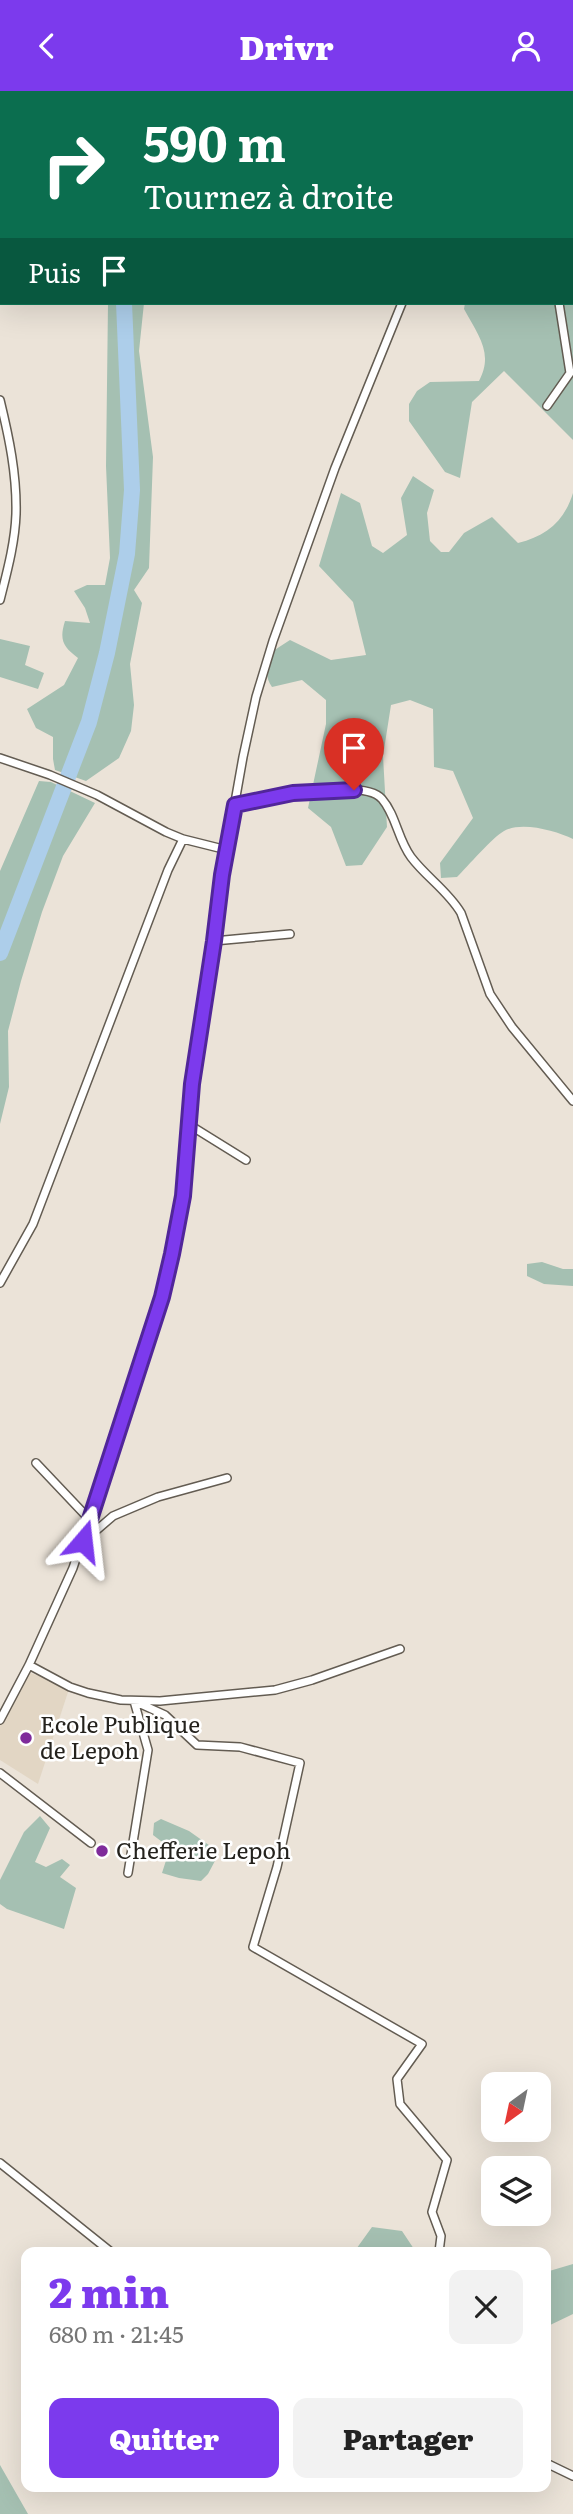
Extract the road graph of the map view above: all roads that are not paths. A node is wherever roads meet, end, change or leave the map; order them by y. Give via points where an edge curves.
1 (401, 305) edge
2 (559, 305) edge
3 (0, 400) edge
4 (547, 406) dead end
5 (0, 600) edge
6 (0, 758) edge
7 (235, 805) junction
8 (183, 839) junction
9 (227, 850) junction
10 (290, 934) dead end
11 (214, 941) junction
12 (573, 1101) edge
13 (188, 1124) junction
14 (246, 1160) dead end
15 (0, 1283) edge
16 (36, 1463) dead end
17 (227, 1478) dead end
18 (90, 1520) junction
19 (83, 1541) junction
20 (400, 1649) dead end
21 (29, 1665) junction
22 (134, 1701) junction
23 (0, 1720) edge
24 (0, 1773) edge
25 (91, 1843) dead end
26 (128, 1873) dead end
27 (0, 2163) edge
28 (105, 2247) edge
29 (440, 2247) edge
30 (551, 2465) edge
31 (573, 2476) edge

1 - 7 street via 335,468 274,641 254,709
2 - 4 street via 570,373
3 - 5 street via 15,478 16,515
6 - 8 street via 97,795
7 - 9 street
7 - 12 street via 339,789 381,797 412,858 461,913 489,994
8 - 9 street
8 - 15 street via 38,1211
9 - 11 street
10 - 11 street
11 - 13 street
13 - 14 street
13 - 18 street via 183,1196 169,1269
16 - 18 street
17 - 19 street via 158,1497 113,1516
18 - 19 street
19 - 21 street
20 - 22 street via 275,1690
21 - 22 street via 79,1690
21 - 23 street
22 - 26 street via 148,1750
22 - 29 street via 165,1715 197,1745 240,1747 300,1763 253,1947 422,2044 397,2079 400,2104 447,2160 432,2212 441,2236
24 - 25 street
27 - 28 street
30 - 31 street

